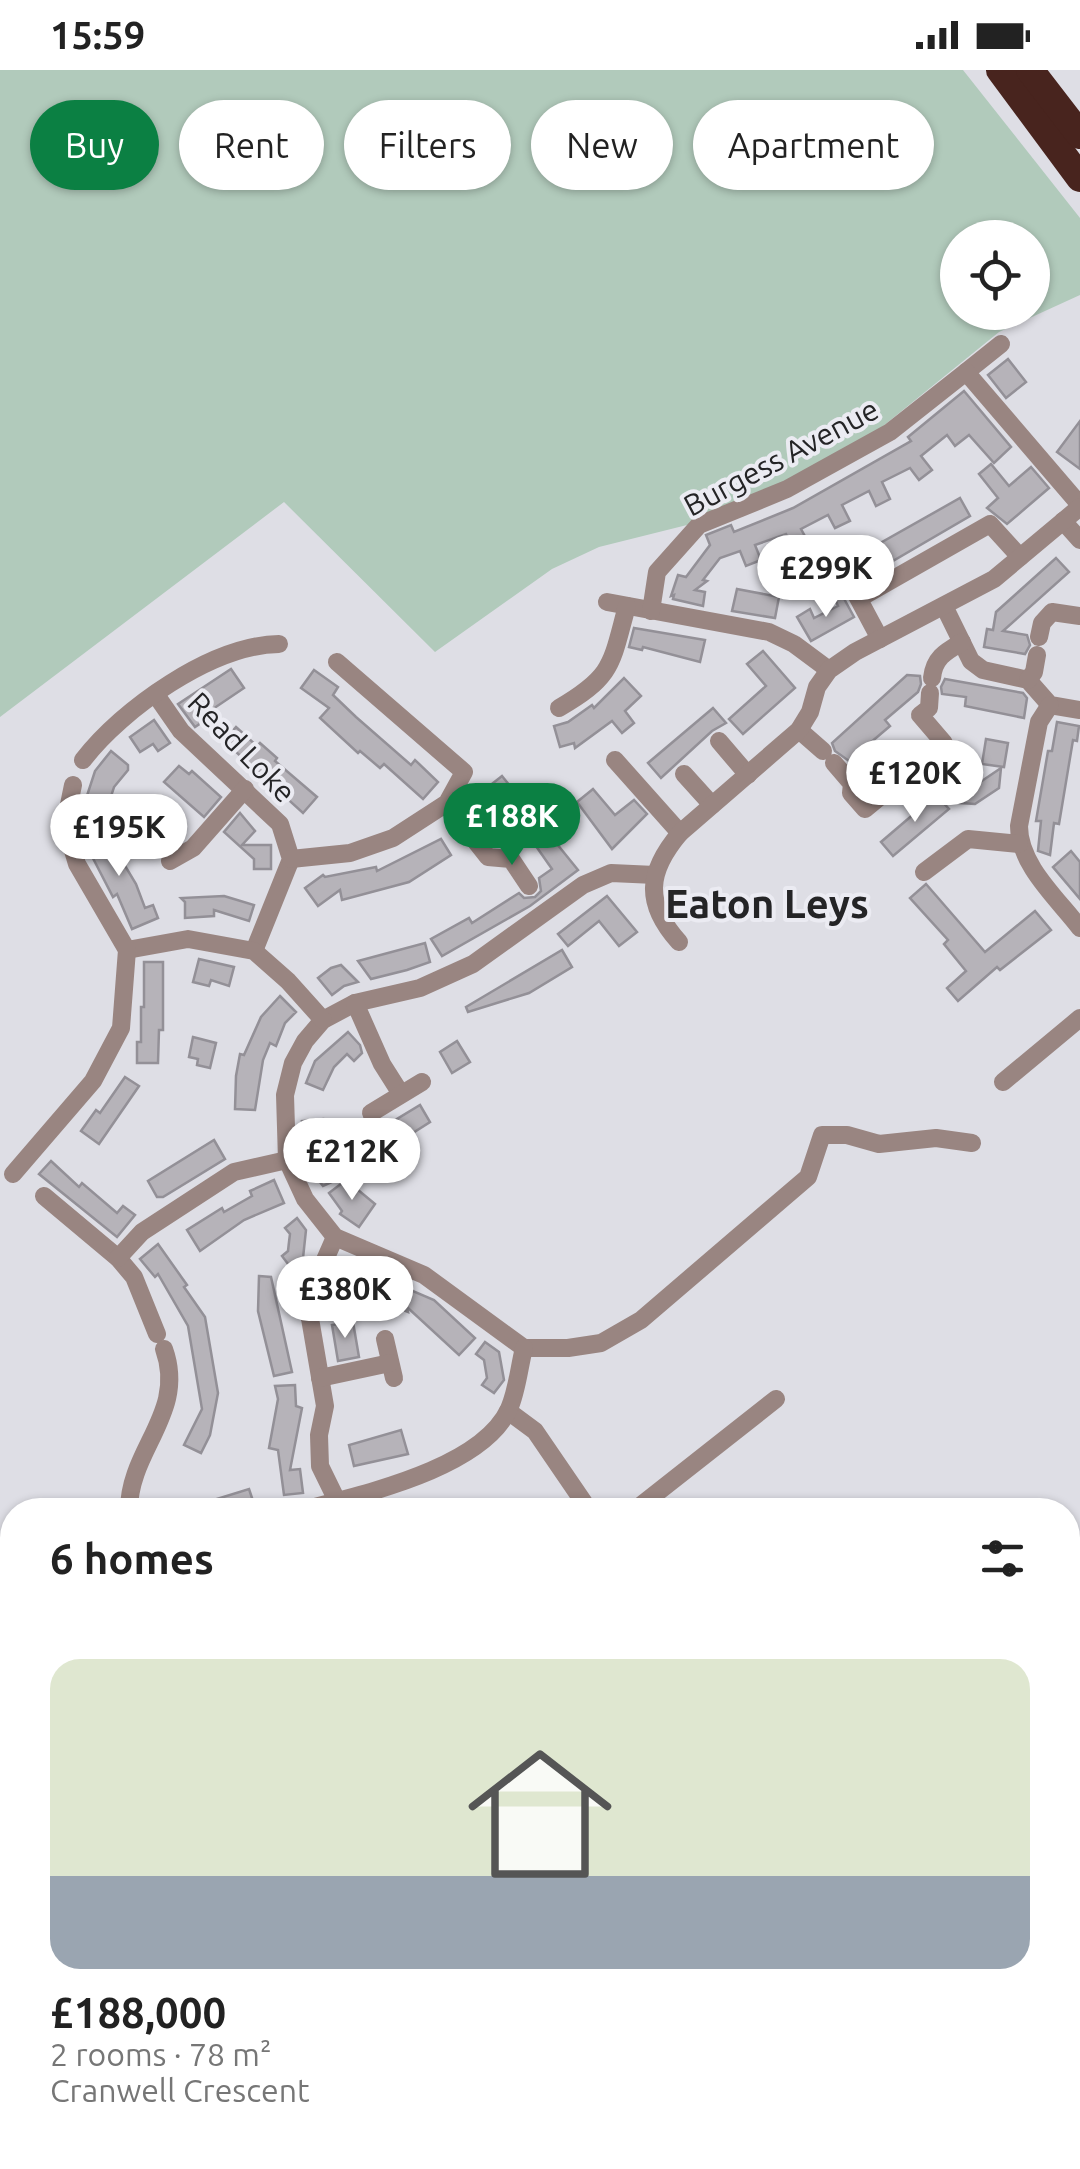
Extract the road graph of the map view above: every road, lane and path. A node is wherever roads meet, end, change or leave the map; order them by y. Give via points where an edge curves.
1 (1000, 70) edge
2 (1030, 70) edge
3 (1080, 135) edge
4 (1080, 178) edge
5 (1001, 344) dead end
6 (966, 372) junction
7 (1080, 506) edge
8 (1062, 521) junction
9 (1080, 540) edge
10 (833, 552) dead end
11 (1020, 557) junction
12 (860, 598) junction
13 (607, 602) dead end
14 (627, 606) junction
15 (944, 606) junction
16 (651, 611) junction
17 (1080, 616) edge
18 (880, 639) junction
19 (962, 642) junction
20 (279, 644) dead end
21 (337, 662) dead end
22 (830, 670) junction
23 (1028, 680) junction
24 (156, 695) junction
25 (1050, 705) junction
26 (559, 708) dead end
27 (1080, 710) edge
28 (799, 730) junction
29 (719, 741) dead end
30 (944, 742) dead end
31 (83, 760) dead end
32 (616, 760) dead end
33 (917, 766) dead end
34 (684, 774) dead end
35 (748, 775) junction
36 (73, 785) dead end
37 (245, 789) junction
38 (712, 806) junction
39 (458, 819) dead end
40 (680, 833) junction
41 (1019, 844) junction
42 (291, 858) junction
43 (170, 861) dead end
44 (924, 872) dead end
45 (655, 875) junction
46 (538, 899) junction
47 (1080, 928) edge
48 (679, 942) dead end
49 (127, 950) junction
50 (254, 952) junction
51 (355, 1003) junction
52 (1080, 1018) edge
53 (322, 1020) junction
54 (422, 1082) dead end
55 (1003, 1082) dead end
56 (402, 1094) junction
57 (371, 1113) dead end
58 (972, 1143) dead end
59 (287, 1160) junction
60 (13, 1174) dead end
61 (44, 1196) dead end
62 (335, 1237) junction
63 (118, 1258) junction
64 (385, 1339) dead end
65 (524, 1348) junction
66 (320, 1378) junction
67 (776, 1399) dead end
68 (508, 1410) junction
69 (131, 1498) edge
70 (336, 1498) edge
71 (358, 1498) edge
72 (581, 1498) edge
73 (649, 1498) edge

1 - 4 highway
2 - 3 highway
5 - 6 street, Burgess Avenue
6 - 7 street
6 - 16 street, Burgess Avenue via 890,432 787,489 699,525 658,572
7 - 8 street
8 - 9 street
8 - 11 street
10 - 12 street
11 - 12 street via 990,524
11 - 15 street
12 - 18 street
13 - 14 street
14 - 16 street
14 - 26 street via 615,659 592,689
15 - 18 street
15 - 19 street
16 - 22 street via 769,632
17 - 23 street via 1052,612 1042,623
18 - 22 street
19 - 23 street via 984,670
19 - 30 street via 935,664 929,708 920,715
20 - 24 street, Read Loke via 220,658
21 - 42 street via 464,772 447,803 393,838 350,853
22 - 28 street
23 - 25 street
24 - 31 street, Read Loke via 100,738
24 - 37 street, Read Loke via 181,732
25 - 27 street
25 - 41 street via 1039,722
28 - 33 street via 852,784 851,793 865,809
28 - 35 street
29 - 35 street
32 - 40 street
34 - 38 street
35 - 38 street
36 - 49 street via 66,824 76,864
37 - 42 street, Read Loke via 280,824
37 - 43 street via 198,852
38 - 40 street
39 - 46 street via 488,856 511,860
40 - 45 street
41 - 44 street via 968,839
41 - 47 street
42 - 50 street
45 - 46 street via 611,873
45 - 48 street via 653,902
46 - 51 street via 473,964 420,988
49 - 50 street via 188,939
49 - 60 street via 122,1028 94,1080
50 - 53 street
51 - 53 street
51 - 56 street
52 - 55 street
53 - 59 street via 293,1064 285,1095
54 - 56 street
56 - 57 street
58 - 65 street via 936,1138 879,1144 822,1136 808,1177 642,1320 601,1343
59 - 62 street via 305,1199
59 - 63 street via 234,1172 142,1232
61 - 63 street
62 - 65 street via 424,1274
62 - 66 street via 307,1301
63 - 69 street via 134,1277 171,1370 170,1395
64 - 66 street via 392,1370
65 - 68 street
66 - 70 street via 320,1466
67 - 73 street
68 - 71 street via 484,1438 426,1474
68 - 72 street via 536,1431

